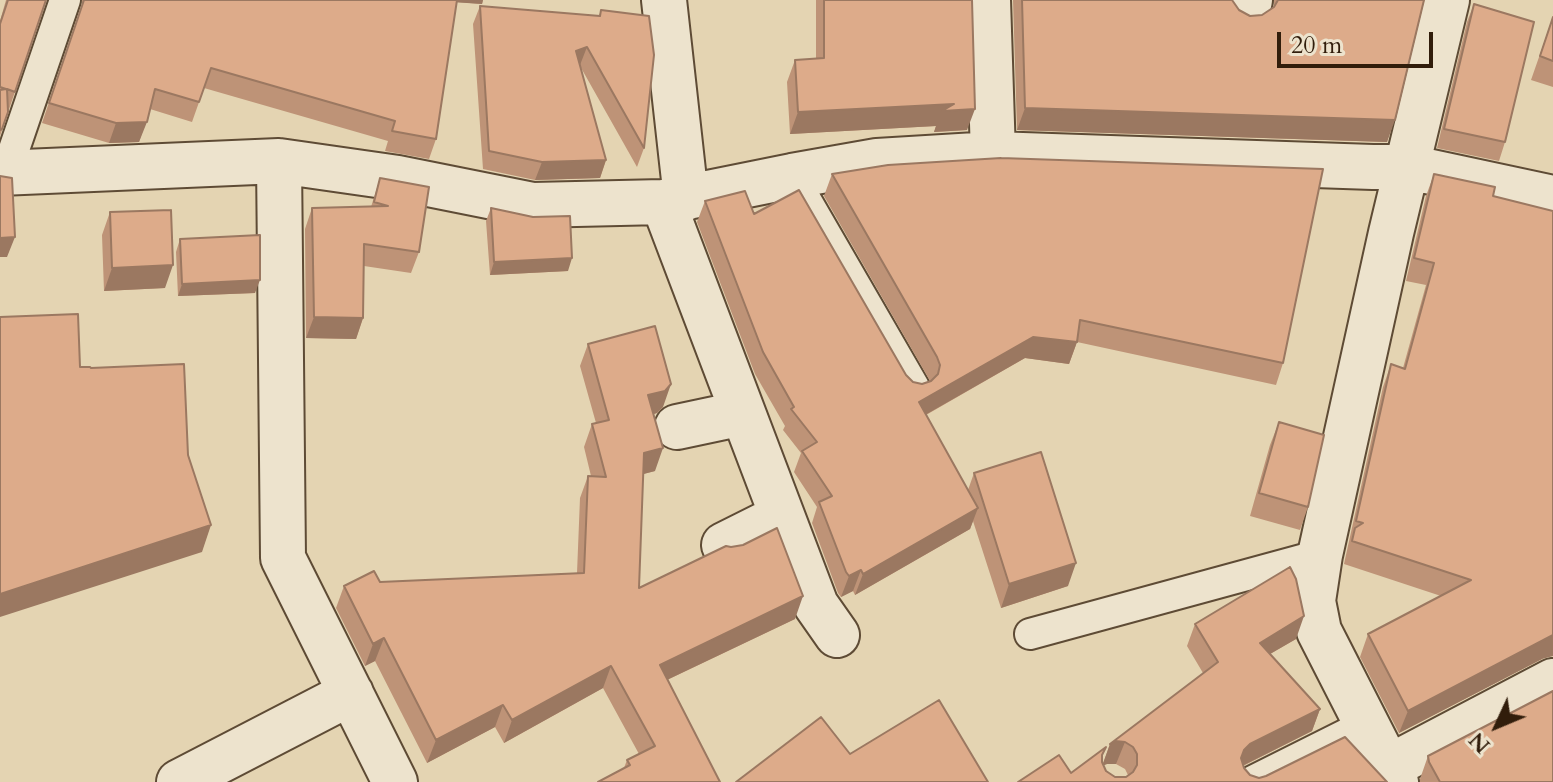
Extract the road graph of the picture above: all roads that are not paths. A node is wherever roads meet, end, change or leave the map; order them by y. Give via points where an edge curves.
1 (65, 0) edge
2 (664, 0) edge
3 (988, 0) edge
4 (1447, 0) edge
5 (993, 154) junction
6 (279, 161) junction
7 (1408, 167) junction
8 (3, 173) edge
9 (792, 176) junction
10 (1553, 198) edge
11 (675, 200) junction
12 (914, 387) edge
13 (743, 413) junction
14 (677, 427) dead end
15 (782, 516) junction
16 (724, 545) edge
17 (1320, 555) junction
18 (1030, 634) dead end
19 (837, 635) dead end
20 (1553, 681) edge
21 (351, 693) junction
22 (1367, 724) junction
23 (1392, 774) edge
24 (179, 782) edge
25 (395, 782) edge
26 (1251, 782) edge

1 - 8 lane
2 - 11 street
3 - 5 street
4 - 7 street
5 - 7 street
5 - 9 street via 877,161
6 - 8 street
6 - 11 street via 533,205
6 - 21 street via 283,558
7 - 10 street
7 - 17 street
9 - 11 street
9 - 12 lane
11 - 13 street
13 - 14 street
13 - 15 street
15 - 16 street
15 - 19 street via 816,605
17 - 18 lane
17 - 22 street via 1313,601 1319,631
20 - 23 street
21 - 24 street
21 - 25 street
22 - 23 street
22 - 26 lane

